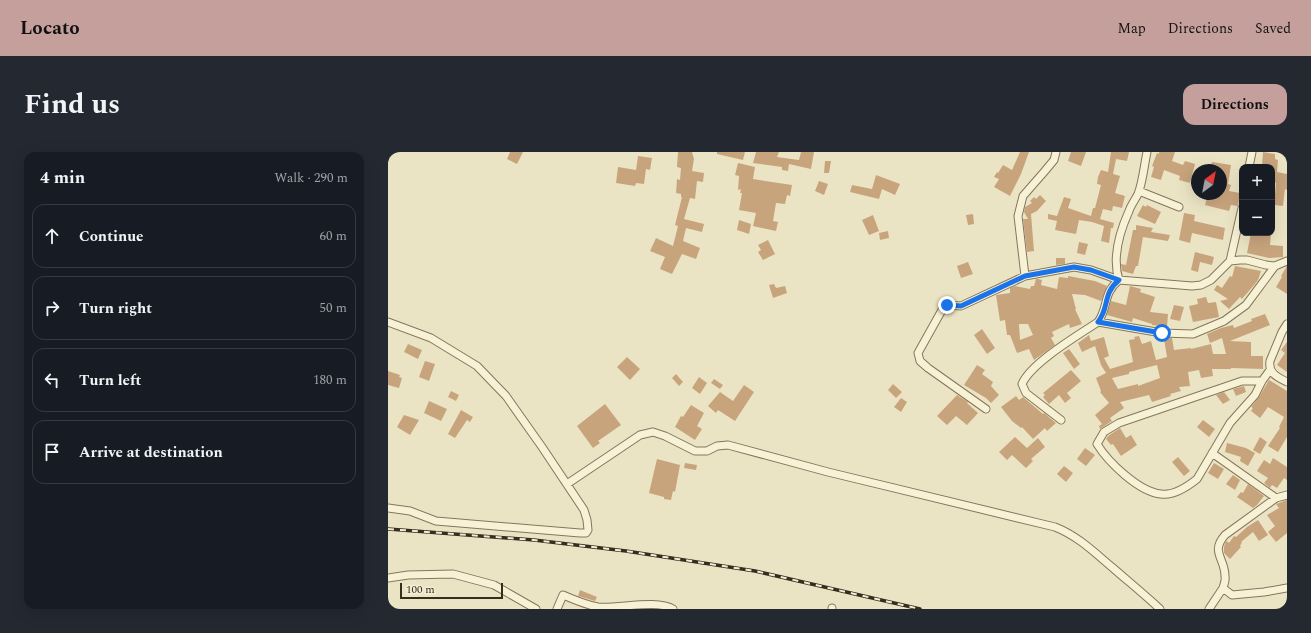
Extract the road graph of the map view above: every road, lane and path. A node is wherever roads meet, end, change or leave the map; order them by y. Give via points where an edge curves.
1 (1056, 152) edge
2 (1147, 152) edge
3 (1252, 152) edge
4 (1250, 164) edge
5 (1139, 191) junction
6 (1179, 207) dead end
7 (1239, 221) edge
8 (1230, 261) junction
9 (1287, 261) edge
10 (1275, 266) junction
11 (1025, 276) junction
12 (1119, 280) junction
13 (388, 322) edge
14 (1098, 322) junction
15 (1287, 324) edge
16 (1270, 370) junction
17 (1262, 381) junction
18 (1287, 382) edge
19 (986, 408) dead end
20 (1061, 420) dead end
21 (1212, 453) junction
22 (567, 484) junction
23 (1286, 494) edge
24 (1276, 498) junction
25 (388, 508) edge
26 (388, 578) edge
27 (1223, 588) junction
28 (1287, 588) edge
29 (536, 609) edge
30 (557, 609) edge
31 (673, 609) edge
32 (1160, 609) edge
33 (1209, 609) edge

1 - 11 street via 1054,160 1023,196 1018,216
2 - 5 street
3 - 4 street
5 - 6 street
5 - 12 street via 1121,232 1116,259
7 - 8 street
8 - 10 street via 1247,260
8 - 12 street via 1211,280 1201,285
9 - 10 street
10 - 14 street via 1246,306 1224,321 1193,334 1162,333
11 - 12 street via 1074,267
11 - 19 street via 961,306 947,305 918,352 920,361 928,368
12 - 14 street via 1112,285
13 - 22 street via 431,338 477,366 506,396
14 - 20 street via 1039,362 1022,384 1026,393
15 - 16 street via 1270,361
16 - 17 street
16 - 18 street
17 - 21 street via 1255,395 1230,424
17 - 21 street via 1242,381 1119,423 1104,432 1097,444 1102,453 1122,473 1147,490 1161,494 1190,485
21 - 24 street
22 - 25 street via 584,510 588,530 586,533 436,521 410,511
22 - 32 street via 640,435 653,432 695,451 707,451 717,446 728,445 1055,527 1068,532 1086,545
23 - 24 street
24 - 27 street via 1219,541 1217,549 1226,576
26 - 29 street via 453,574 494,585
27 - 28 street via 1232,595
27 - 33 street
30 - 31 street via 563,595 599,608 659,605

